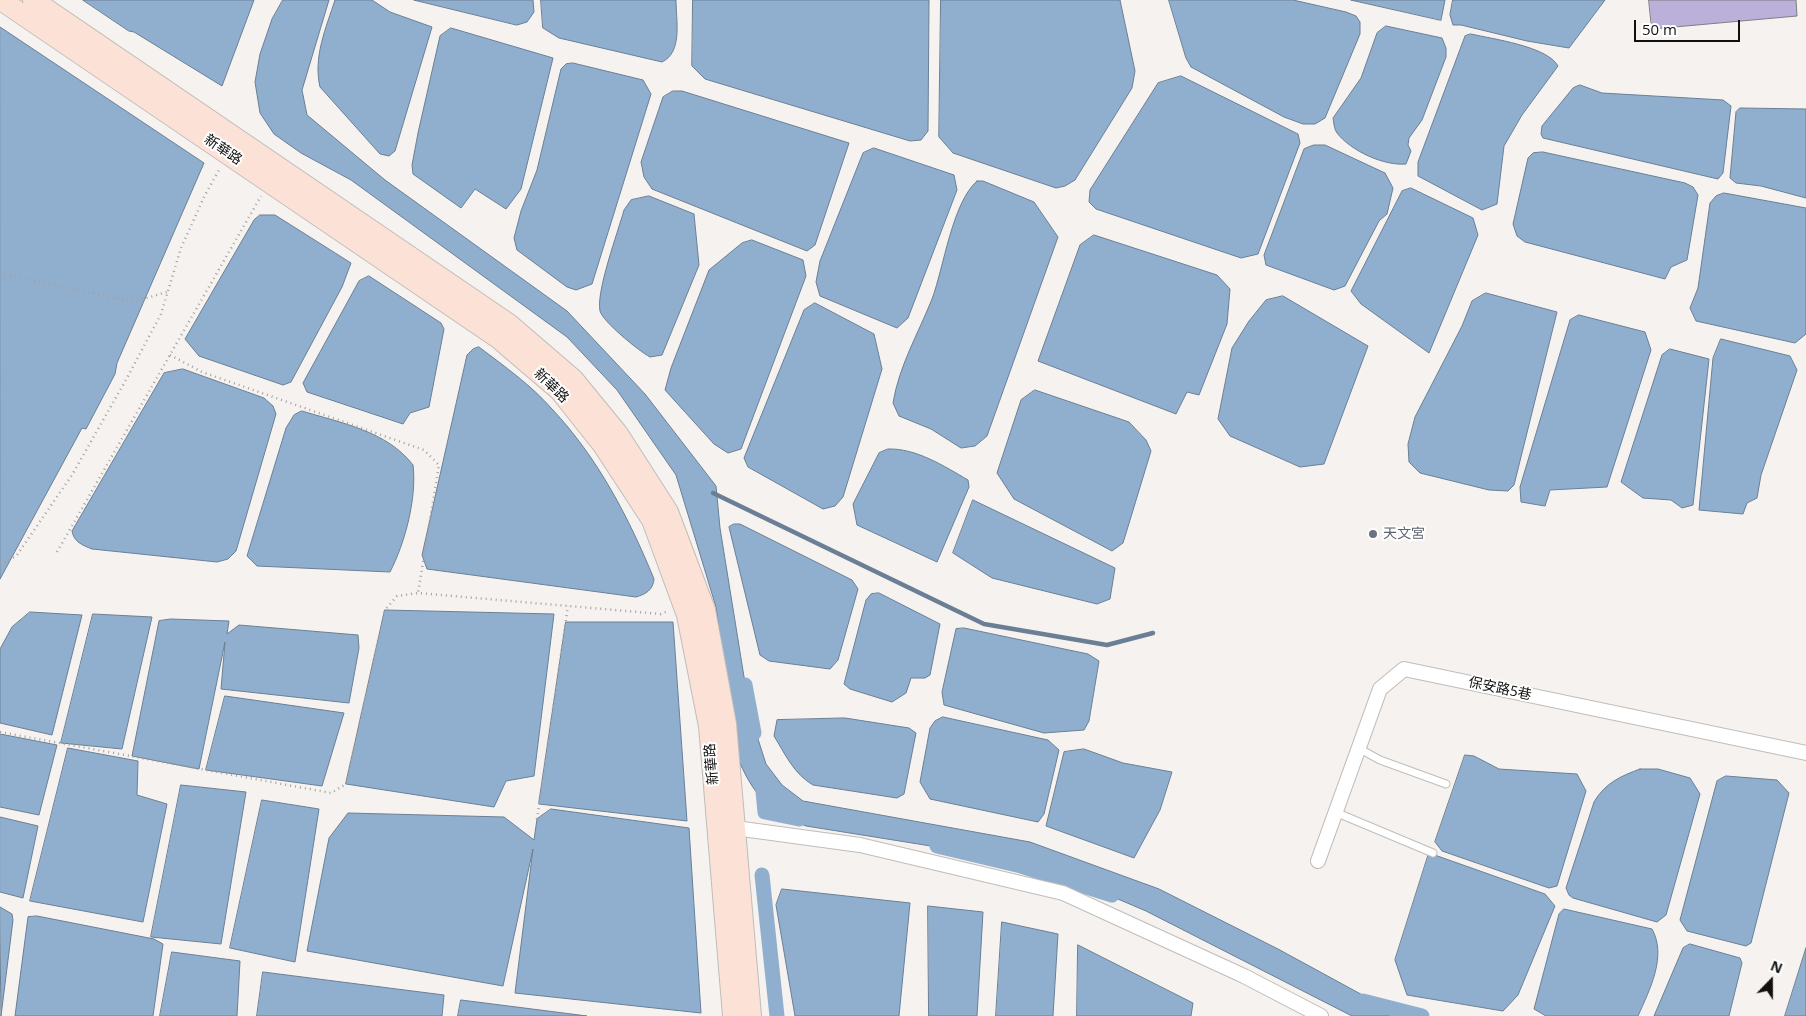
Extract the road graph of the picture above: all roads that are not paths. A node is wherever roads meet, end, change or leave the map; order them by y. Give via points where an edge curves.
1 (1, 0) edge
2 (33, 0) edge
3 (1358, 748) junction
4 (1806, 753) edge
5 (1446, 784) dead end
6 (1335, 812) junction
7 (735, 828) junction
8 (1433, 853) dead end
9 (1318, 861) dead end
10 (733, 1016) edge
11 (751, 1016) edge
12 (1321, 1016) edge

1 - 10 street, 新華路 via 498,338 560,391 603,445 652,520 687,615 709,726
2 - 7 street, 新華路 via 508,324 573,379 618,434 668,512 702,601 726,724
3 - 4 street, 保安路5巷 via 1380,689 1404,669
3 - 5 lane via 1380,760
3 - 6 street, 保安路5巷
6 - 8 lane
6 - 9 street, 保安路5巷
7 - 11 street, 新華路
7 - 12 street via 860,845 1063,893 1244,976

